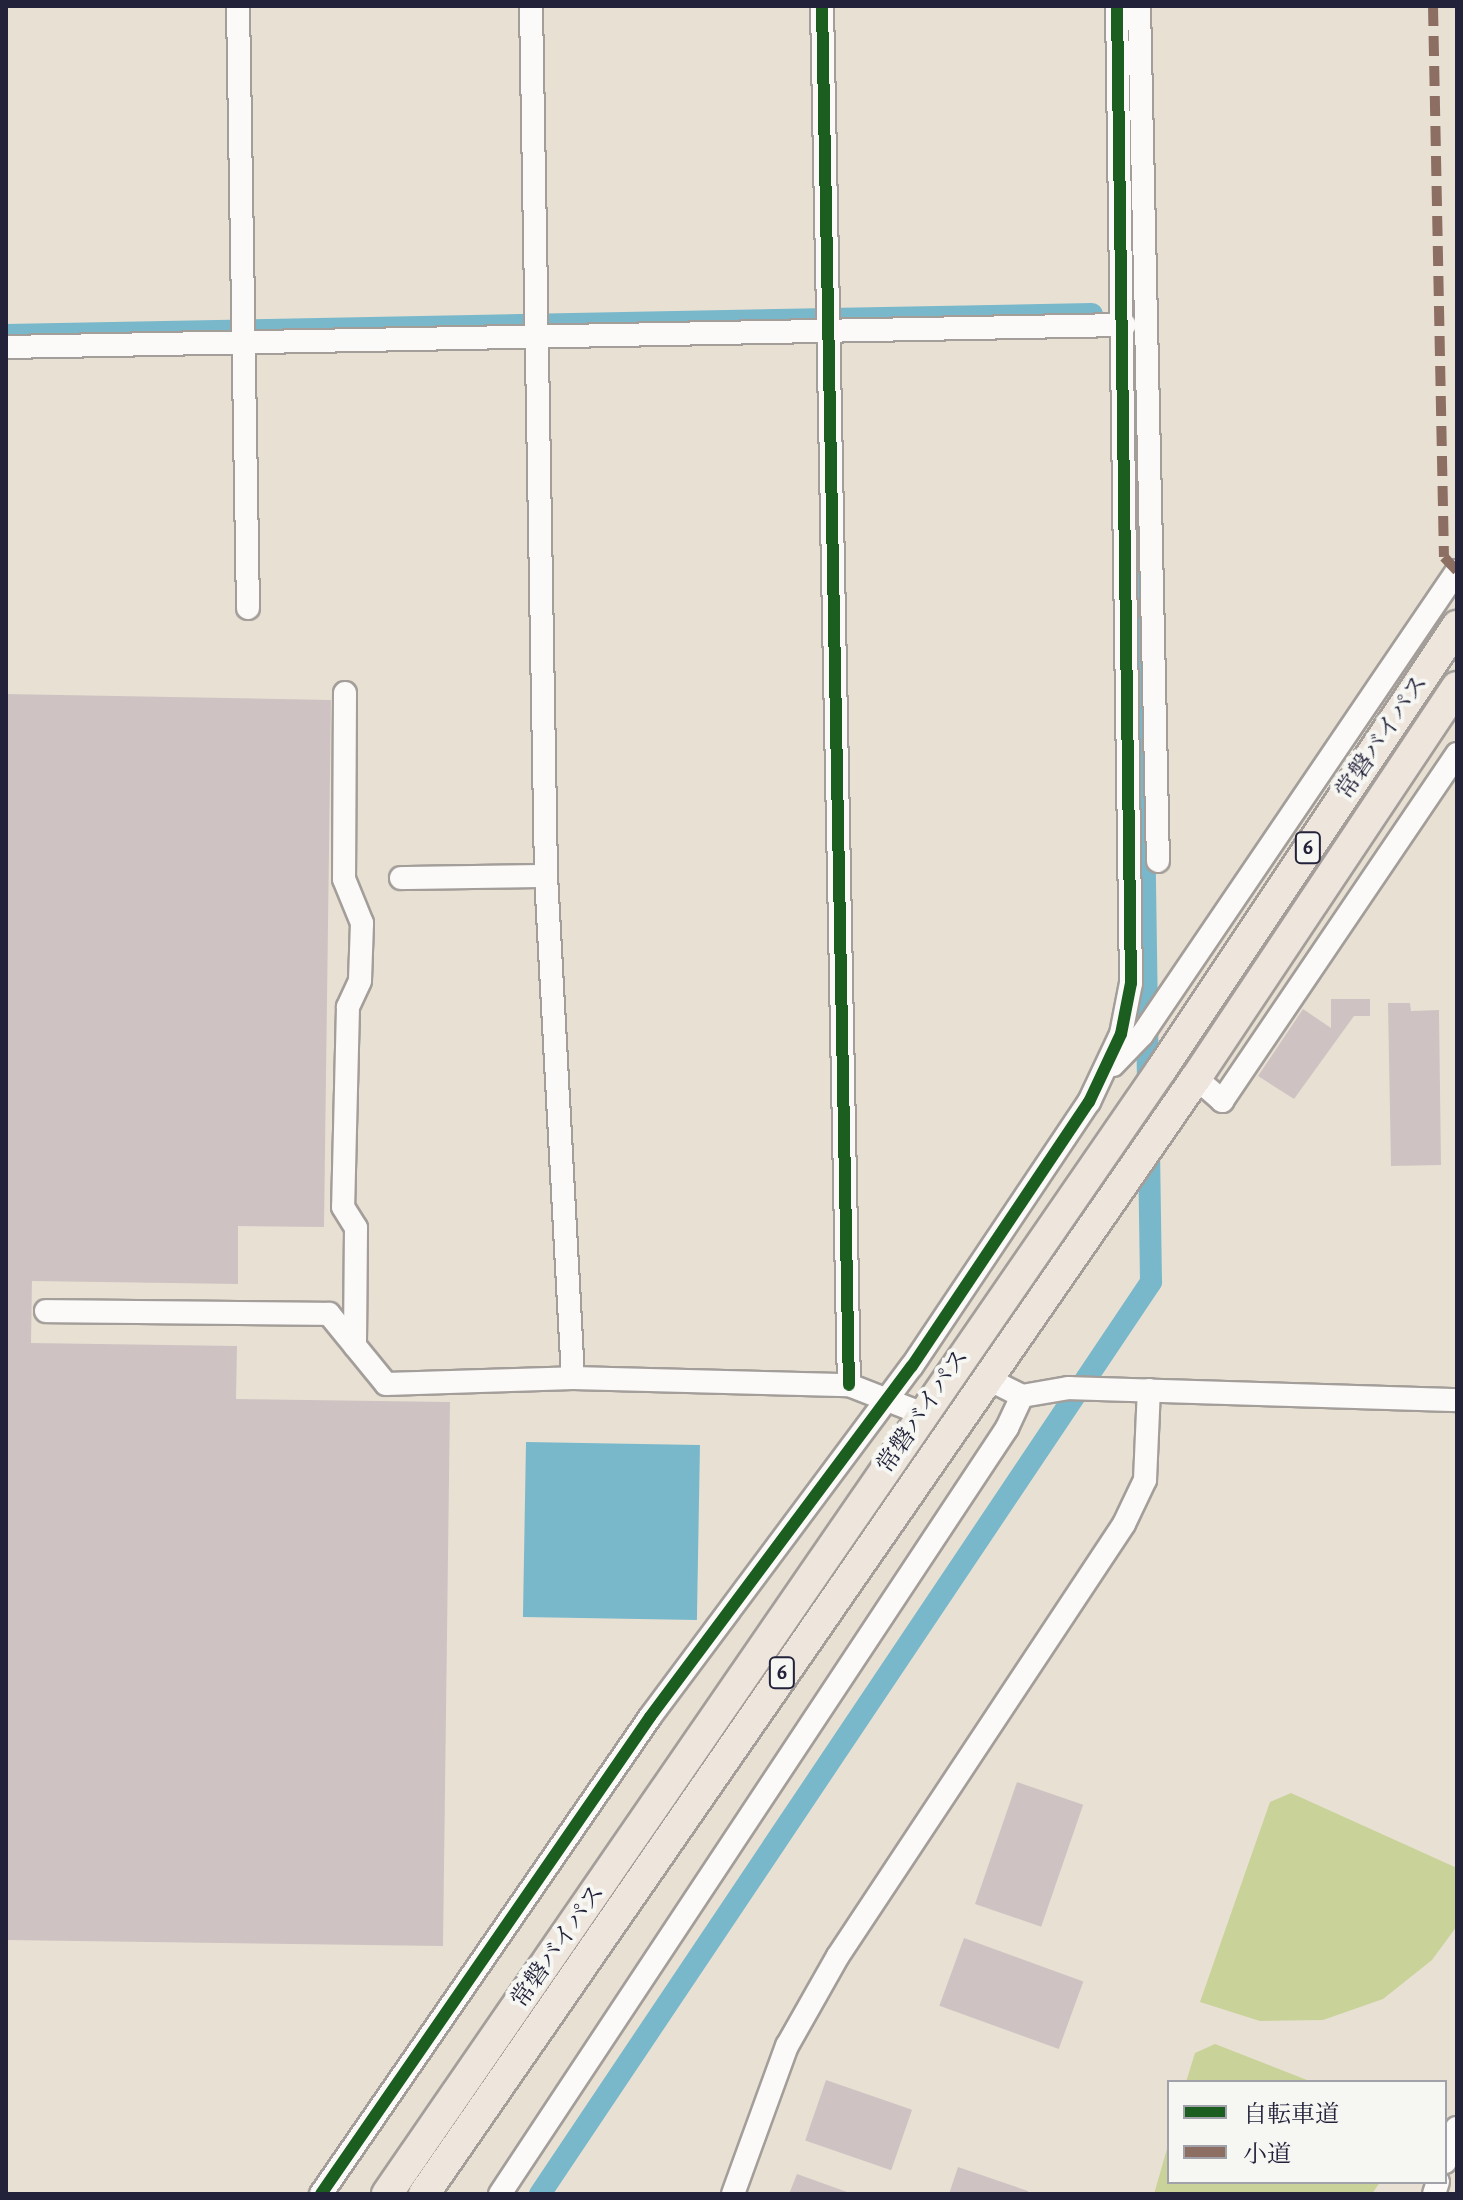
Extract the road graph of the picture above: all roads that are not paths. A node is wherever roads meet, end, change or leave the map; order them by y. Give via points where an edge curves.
1 (238, 6) edge
2 (531, 6) edge
3 (822, 6) edge
4 (1117, 6) edge
5 (1139, 6) edge
6 (1131, 311) junction
7 (828, 331) junction
8 (538, 337) junction
9 (243, 342) junction
10 (6, 347) edge
11 (1457, 571) edge
12 (248, 608) dead end
13 (1457, 626) edge
14 (1457, 687) edge
15 (345, 693) dead end
16 (1457, 754) edge
17 (1158, 861) dead end
18 (546, 876) junction
19 (401, 878) dead end
20 (1104, 1074) junction
21 (1196, 1078) junction
22 (46, 1311) dead end
23 (355, 1346) junction
24 (573, 1378) junction
25 (986, 1378) junction
26 (849, 1385) junction
27 (1149, 1390) junction
28 (1022, 1396) junction
29 (885, 1399) junction
30 (1457, 1400) edge
31 (923, 1414) junction
32 (1457, 2128) edge
33 (1447, 2156) edge
34 (321, 2194) edge
35 (387, 2194) edge
36 (424, 2194) edge
37 (500, 2194) edge
38 (733, 2194) edge

1 - 9 street
2 - 8 street
3 - 7 street
4 - 6 street
5 - 6 street
6 - 7 street
6 - 17 street
6 - 20 street via 1131,983 1129,1010
7 - 8 street
7 - 26 street
8 - 9 street
8 - 18 street
9 - 10 street
9 - 12 street
11 - 20 street via 1142,1035
13 - 31 highway, 常磐バイパス / 6 via 1161,1070
14 - 21 highway, 常磐バイパス / 6
15 - 23 street via 344,879 362,923 360,981 348,1007 343,1207 356,1228
16 - 21 street via 1222,1101
18 - 19 street
18 - 24 street
20 - 29 street
21 - 25 highway, 常磐バイパス / 6
22 - 23 street via 329,1314
23 - 24 street via 386,1384
24 - 26 street
25 - 28 street
25 - 36 highway, 常磐バイパス / 6
26 - 29 street
27 - 28 street via 1069,1388
27 - 30 street
27 - 38 street via 1145,1480 1124,1524 838,1956 787,2046
28 - 37 street via 991,1454
29 - 31 street
29 - 34 street via 650,1717
31 - 35 highway, 常磐バイパス / 6
32 - 33 street

